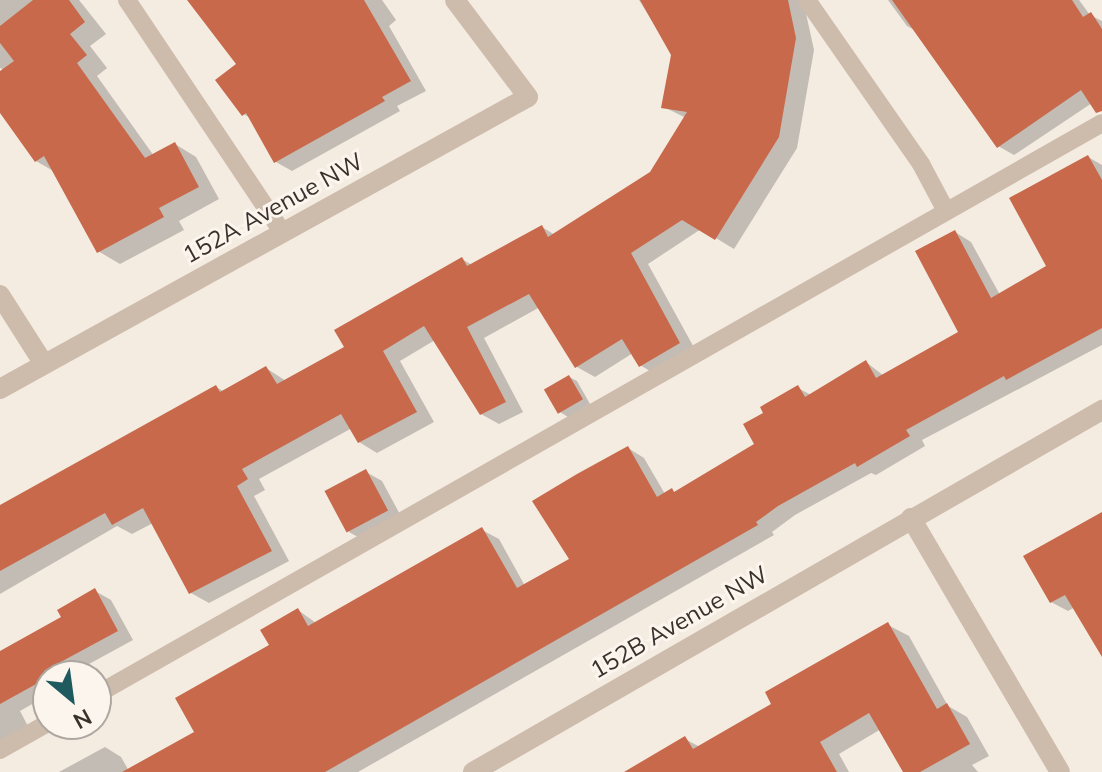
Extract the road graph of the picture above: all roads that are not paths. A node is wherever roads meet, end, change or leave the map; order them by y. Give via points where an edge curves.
1 (127, 0) edge
2 (455, 0) edge
3 (807, 0) edge
4 (1102, 123) edge
5 (946, 211) junction
6 (283, 233) junction
7 (0, 295) edge
8 (44, 364) junction
9 (0, 389) edge
10 (1102, 410) edge
11 (911, 518) junction
12 (112, 686) edge
13 (32, 732) edge
14 (0, 750) edge
15 (473, 772) edge
16 (1060, 772) edge

1 - 6 lane
2 - 6 street, 152A Avenue NW via 528,97
3 - 5 lane via 921,164
4 - 5 lane
5 - 12 lane
6 - 8 street, 152A Avenue NW
7 - 8 street
8 - 9 street, 152A Avenue NW
10 - 11 street, 152B Avenue NW
11 - 15 street, 152B Avenue NW
11 - 16 street
13 - 14 lane

